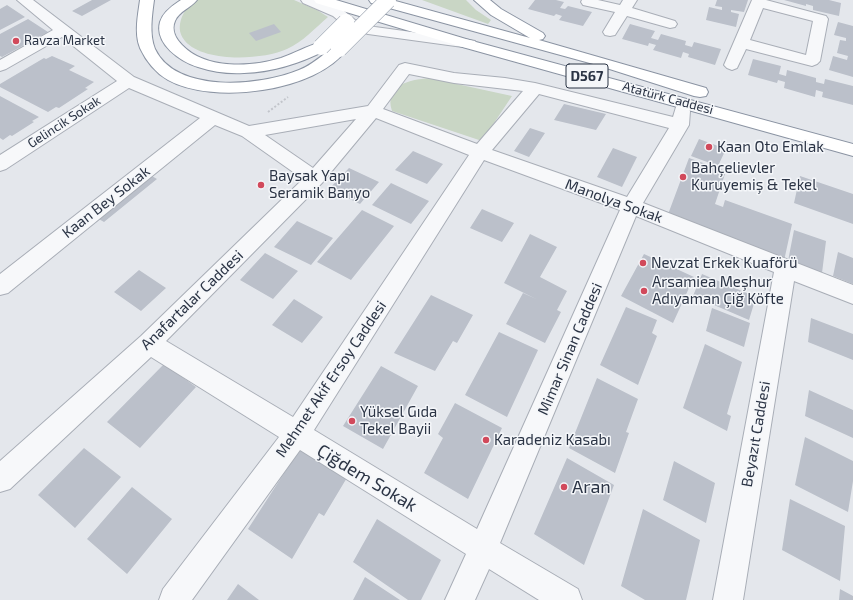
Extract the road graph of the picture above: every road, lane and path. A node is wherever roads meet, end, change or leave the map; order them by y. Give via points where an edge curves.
1 (24, 0) edge
2 (147, 0) edge
3 (190, 0) edge
4 (308, 0) edge
5 (322, 0) edge
6 (368, 0) edge
7 (376, 0) edge
8 (388, 0) edge
9 (481, 0) edge
10 (759, 1) edge
11 (588, 2) dead end
12 (627, 5) edge
13 (670, 24) dead end
14 (64, 30) junction
15 (610, 32) dead end
16 (742, 43) junction
17 (471, 45) junction
18 (602, 62) junction
19 (732, 65) dead end
20 (0, 66) edge
21 (128, 81) junction
22 (535, 88) junction
23 (711, 95) dead end
24 (684, 102) junction
25 (764, 110) dead end
26 (373, 111) junction
27 (212, 118) junction
28 (680, 125) junction
29 (248, 132) junction
30 (853, 137) edge
31 (853, 150) edge
32 (480, 152) junction
33 (0, 164) edge
34 (315, 178) junction
35 (631, 206) junction
36 (785, 269) junction
37 (0, 286) edge
38 (853, 295) edge
39 (149, 343) junction
40 (296, 435) junction
41 (0, 479) edge
42 (483, 549) junction
43 (174, 600) edge
44 (460, 600) edge
45 (567, 600) edge
46 (728, 600) edge

1 - 14 street
2 - 8 highway, bridge via 145,33 148,49 156,62 163,69 190,83 217,87 274,83 300,75 322,64
3 - 6 highway, bridge via 176,11 170,20 166,31 170,42 197,62 218,67 270,65 321,47
4 - 17 street via 338,13 350,23 373,31
5 - 17 highway, Atatürk Caddesi / D567
7 - 18 highway, Atatürk Caddesi / D567
9 - 18 highway via 529,31
10 - 16 street
10 - 16 street via 821,19 812,61
11 - 12 street
12 - 13 street
12 - 15 street
14 - 20 street
14 - 21 street
16 - 19 street
17 - 24 highway, Atatürk Caddesi / D567
18 - 23 highway, Atatürk Caddesi / D567
21 - 27 street
21 - 33 street, Gelincik Sokak
22 - 26 street, Anafartalar Caddesi via 454,78 405,68
22 - 28 street
22 - 32 street, Mehmet Akif Ersoy Caddesi
24 - 28 street, Mimar Sinan Caddesi
24 - 31 highway, Atatürk Caddesi / D567
25 - 30 highway
26 - 29 street
26 - 32 street, Manolya Sokak
26 - 34 street, Anafartalar Caddesi
27 - 29 street
27 - 37 street, Kaan Bey Sokak
28 - 35 street, Mimar Sinan Caddesi
29 - 34 street
32 - 35 street, Manolya Sokak
32 - 40 street, Mehmet Akif Ersoy Caddesi
34 - 39 street, Anafartalar Caddesi
35 - 36 street, Manolya Sokak
35 - 42 street, Mimar Sinan Caddesi
36 - 38 street, Manolya Sokak
36 - 46 street, Beyazıt Caddesi
39 - 40 street, Çiğdem Sokak
39 - 41 street, Anafartalar Caddesi
40 - 42 street, Çiğdem Sokak
40 - 43 street, Mehmet Akif Ersoy Caddesi
42 - 44 street, Mimar Sinan Caddesi
42 - 45 street, Çiğdem Sokak

